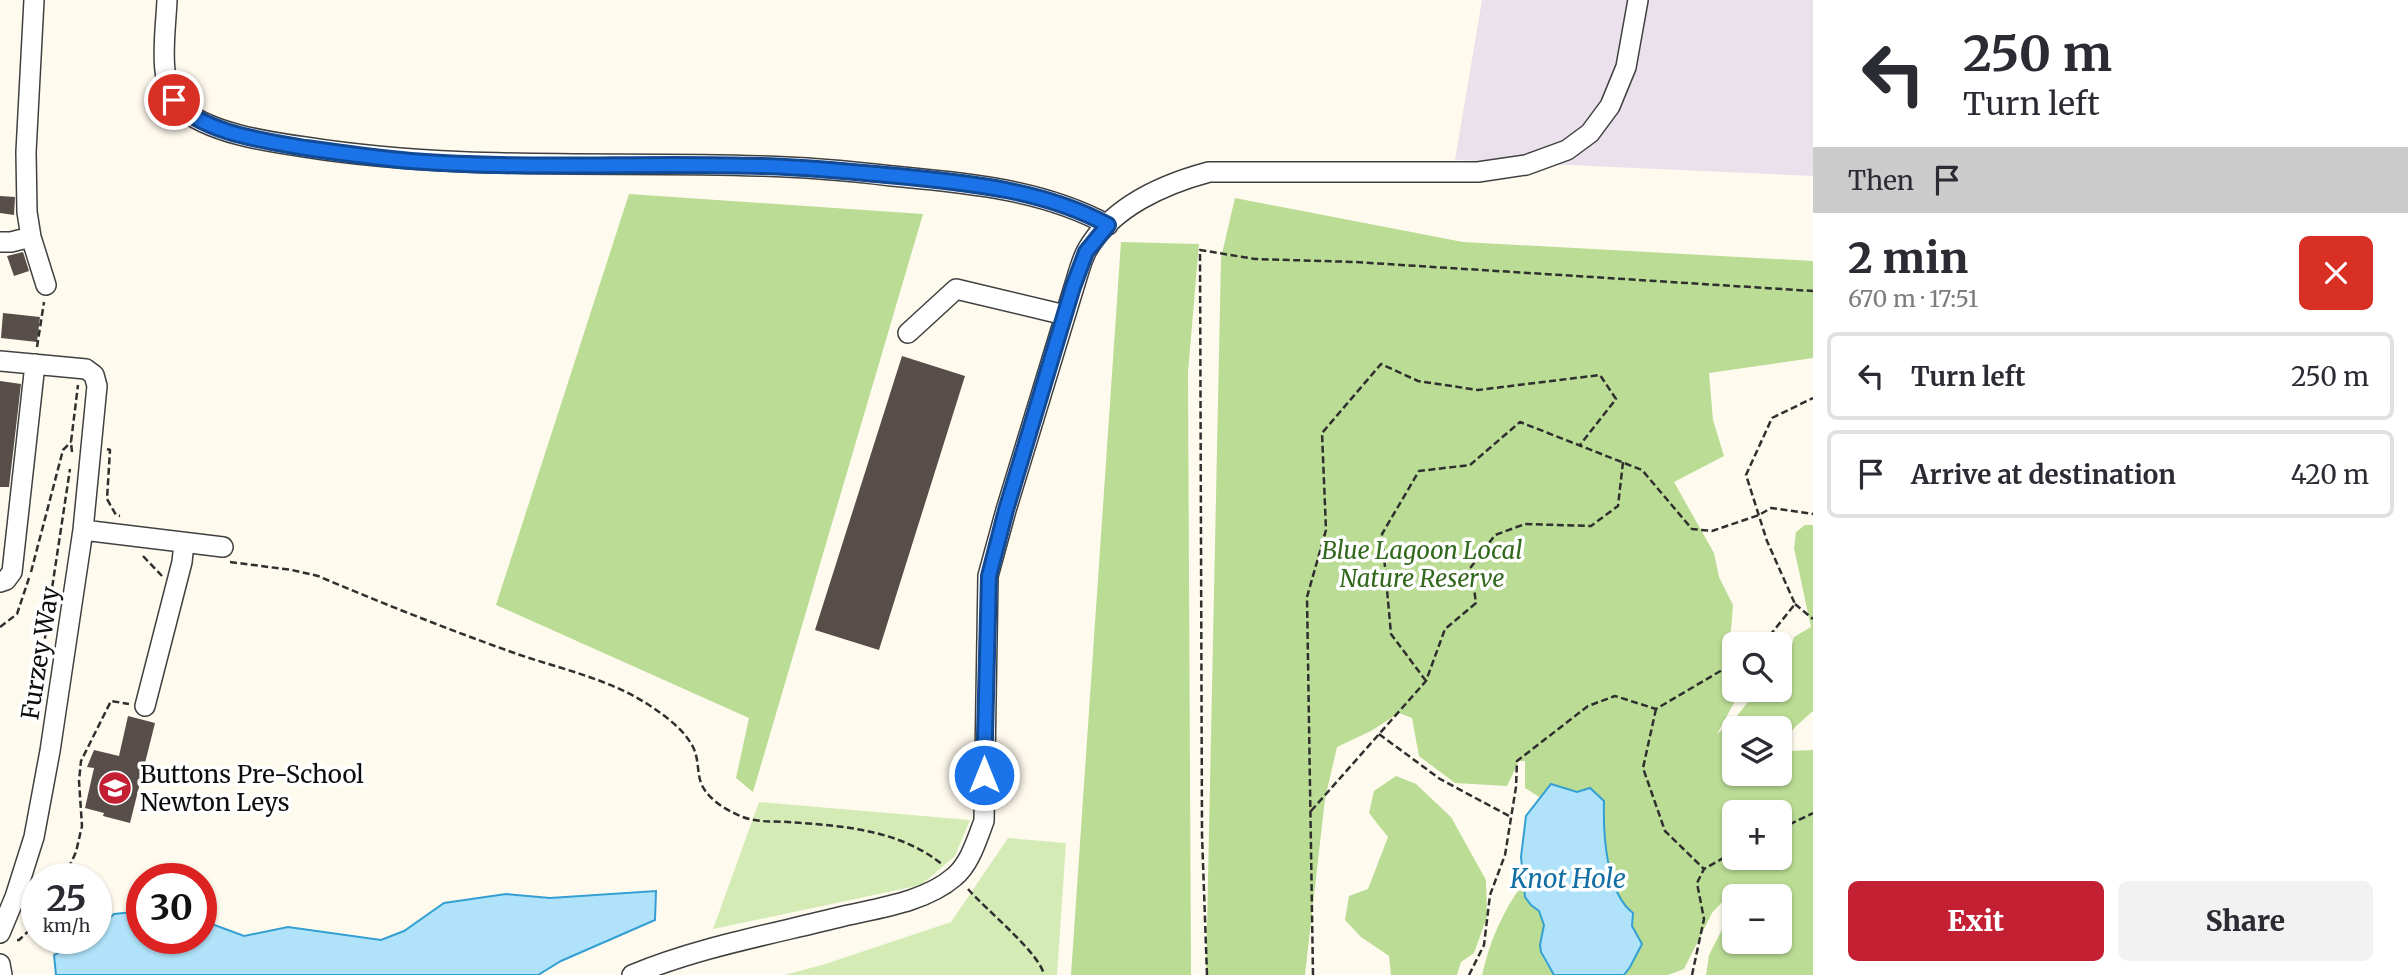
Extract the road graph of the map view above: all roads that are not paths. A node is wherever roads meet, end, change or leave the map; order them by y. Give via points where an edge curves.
1 (34, 0) edge
2 (167, 0) edge
3 (1638, 0) edge
4 (1108, 225) junction
5 (31, 237) junction
6 (0, 242) edge
7 (46, 285) road end
8 (1065, 316) junction
9 (908, 333) dead end
10 (0, 361) edge
11 (35, 363) junction
12 (83, 530) junction
13 (184, 543) junction
14 (225, 554) road end
15 (0, 582) edge
16 (145, 706) road end
17 (0, 933) edge
18 (0, 964) edge
19 (2, 975) edge
20 (632, 975) edge

1 - 5 street via 26,152
2 - 4 street via 165,71 174,100 209,125 272,142 410,161 762,166 937,180 1053,200
3 - 4 street via 1626,67 1610,106 1590,134 1567,150 1526,165 1478,172 1209,172 1179,180 1129,206
4 - 8 street via 1086,252
5 - 6 street
5 - 7 street
8 - 9 street via 956,289
8 - 20 street via 989,576 984,821 957,876 906,901 690,954
10 - 11 street
11 - 12 street, Furzey Way via 87,371 96,400
11 - 15 street via 12,572
12 - 13 street via 138,542
12 - 17 street, Furzey Way via 34,837
13 - 14 street
13 - 16 street
18 - 19 street

